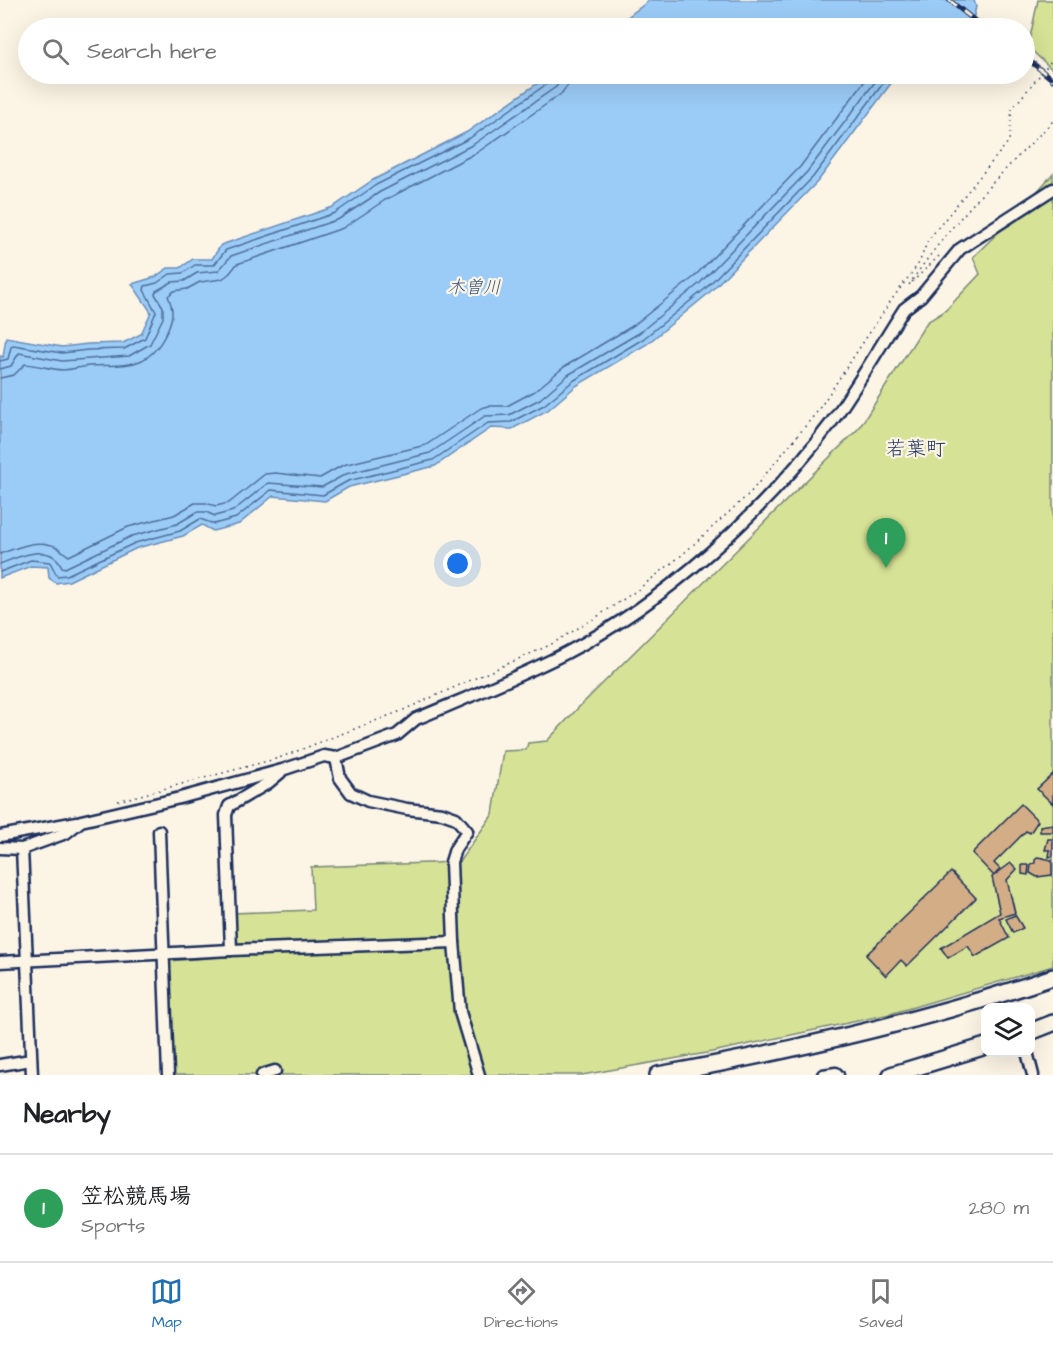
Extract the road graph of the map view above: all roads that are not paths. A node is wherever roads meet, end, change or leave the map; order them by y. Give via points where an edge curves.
1 (1053, 189) edge
2 (336, 758) junction
3 (282, 770) junction
4 (81, 821) junction
5 (159, 831) dead end
6 (0, 836) edge
7 (0, 848) edge
8 (22, 849) junction
9 (454, 942) junction
10 (231, 950) junction
11 (164, 954) junction
12 (27, 961) junction
13 (0, 962) edge
14 (1053, 977) edge
15 (1053, 1023) edge
16 (1035, 1030) edge
17 (981, 1048) edge
18 (1029, 1057) edge
19 (31, 1060) junction
20 (0, 1065) edge
21 (275, 1071) dead end
22 (32, 1075) edge
23 (168, 1075) edge
24 (262, 1075) edge
25 (479, 1075) edge
26 (658, 1075) edge
27 (823, 1075) edge
28 (838, 1075) edge
29 (891, 1075) edge
30 (1033, 1075) edge

1 - 2 street via 960,249 921,296 904,309 831,422 792,470 742,524 666,588 566,653 416,719 397,735
2 - 3 street via 324,756
2 - 9 street via 340,778 351,793 368,801 442,813 456,818 467,831 451,862
3 - 4 street
3 - 10 street via 229,806 226,815
4 - 6 street
4 - 8 street via 66,832
5 - 11 street
7 - 8 street
8 - 12 street
9 - 10 street
9 - 25 street via 460,1012
10 - 11 street
11 - 12 street
11 - 23 street
12 - 13 street
12 - 19 street
14 - 26 street via 897,1024
15 - 16 street
17 - 29 street
18 - 30 street
19 - 20 street
19 - 22 street
21 - 24 street
27 - 28 street

